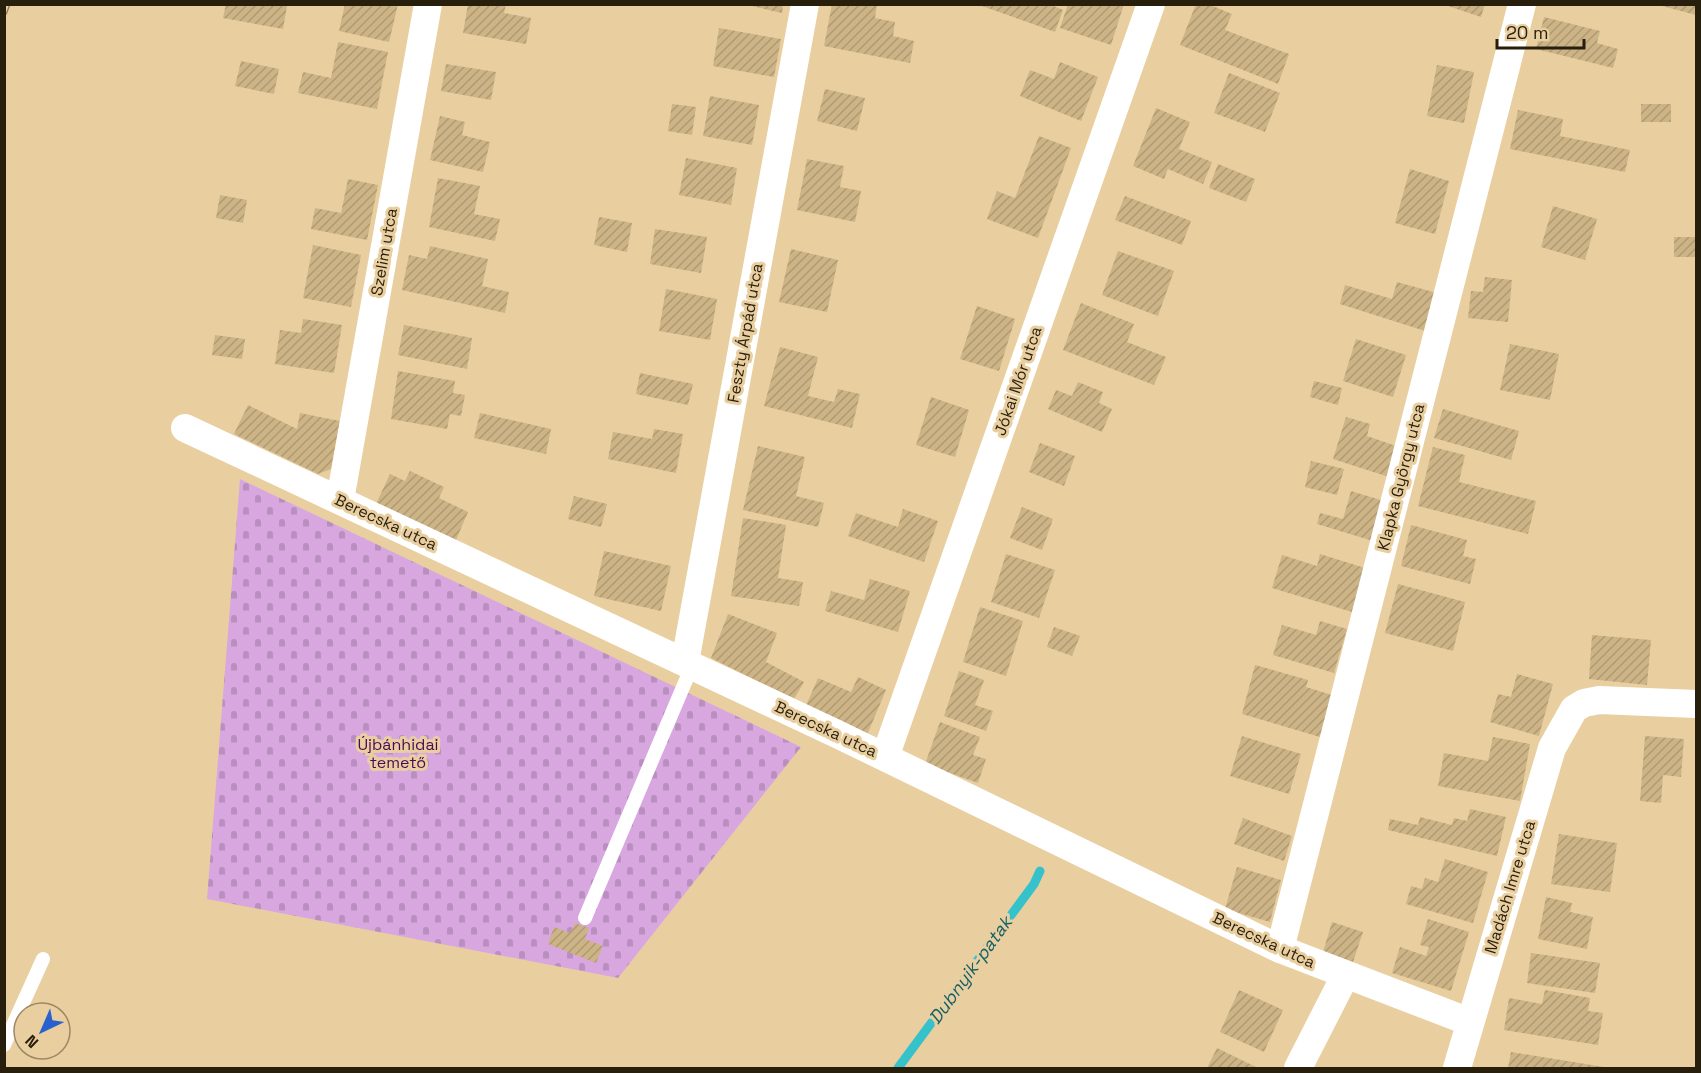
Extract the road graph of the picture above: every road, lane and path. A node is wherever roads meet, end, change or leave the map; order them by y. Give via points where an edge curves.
1 (428, 4) edge
2 (805, 4) edge
3 (1151, 4) edge
4 (1522, 4) edge
5 (185, 428) dead end
6 (340, 500) junction
7 (689, 664) junction
8 (1696, 704) edge
9 (885, 757) junction
10 (585, 918) dead end
11 (1280, 949) junction
12 (43, 960) dead end
13 (1346, 976) junction
14 (1470, 1022) junction
15 (4, 1045) edge
16 (1298, 1068) edge
17 (1457, 1068) edge

1 - 6 street, Szelim utca
2 - 7 street, Feszty Árpád utca
3 - 9 street, Jókai Mór utca
4 - 11 street, Klapka György utca
5 - 6 street, Berecska utca
6 - 7 street, Berecska utca
7 - 9 street, Berecska utca
7 - 10 lane
8 - 14 street, Madách Imre utca via 1599,700 1574,709 1552,748
9 - 11 street, Berecska utca
11 - 13 street, Berecska utca
12 - 15 lane
13 - 14 street, Berecska utca
13 - 16 street
14 - 17 street, Madách Imre utca

